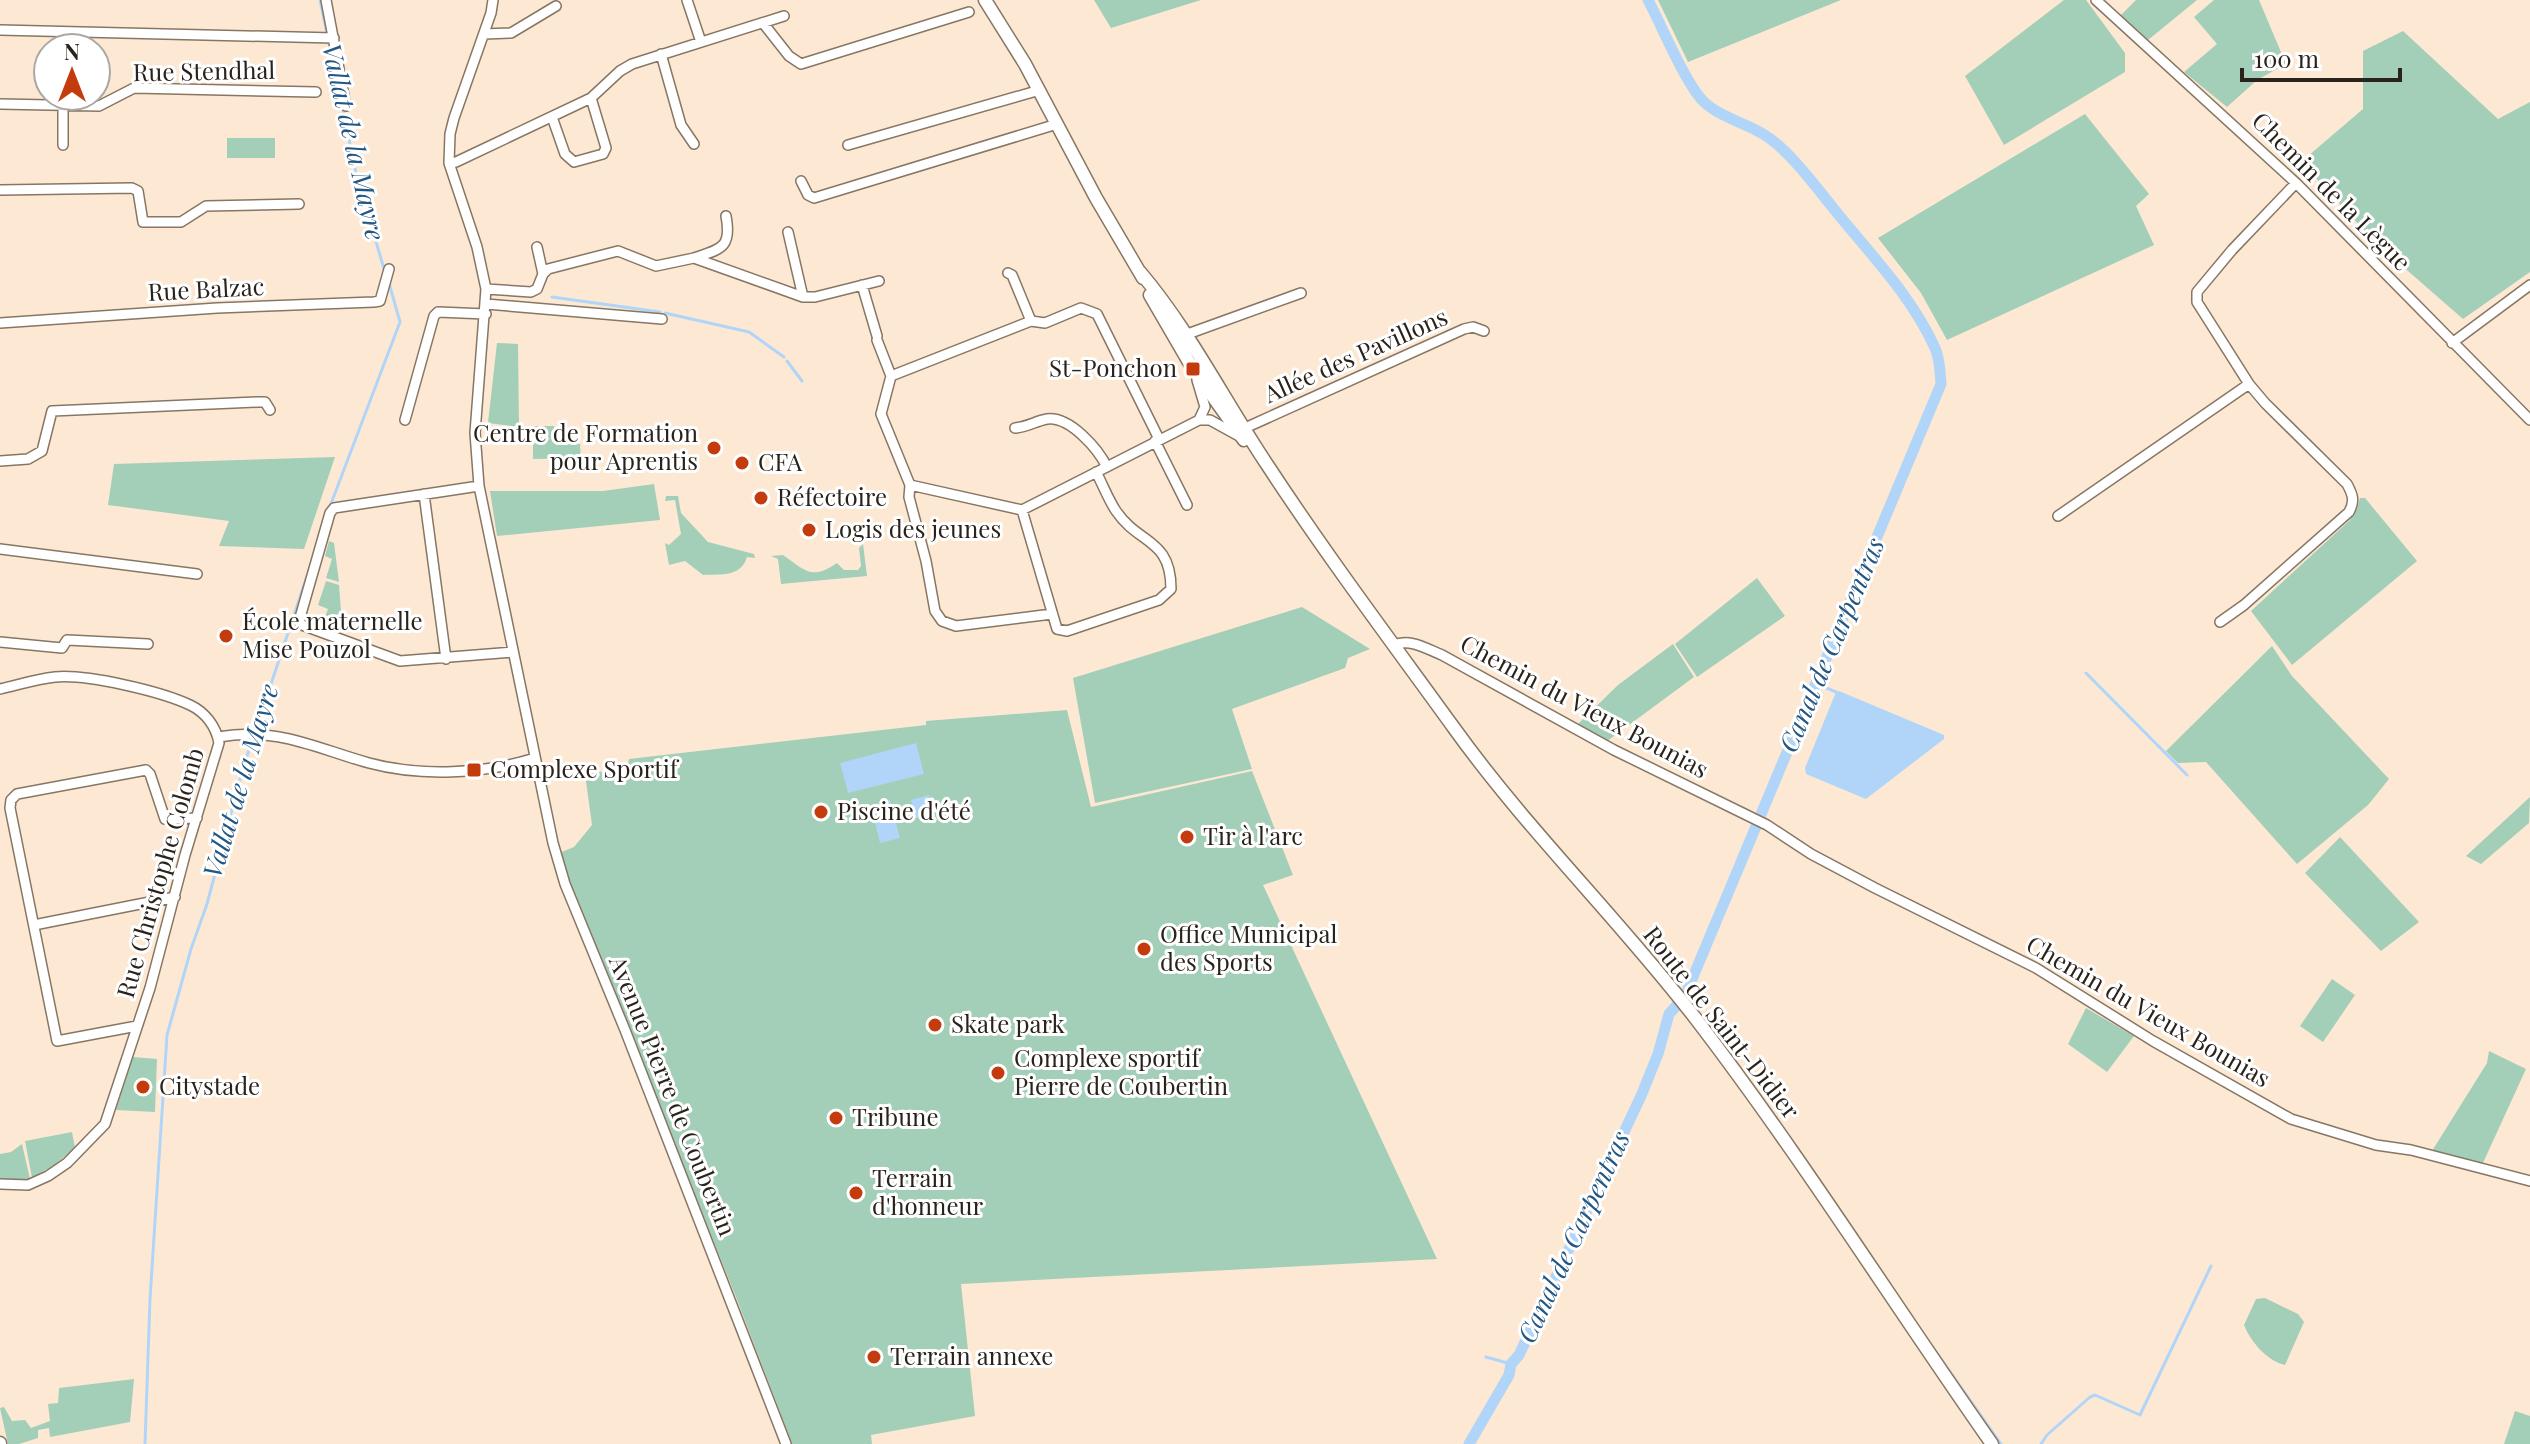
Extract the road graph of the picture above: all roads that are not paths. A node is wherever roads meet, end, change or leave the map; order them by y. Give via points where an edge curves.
1 (326, 0) edge
2 (493, 0) edge
3 (687, 0) edge
4 (985, 0) edge
5 (2096, 0) edge
6 (556, 6) dead end
7 (969, 12) dead end
8 (784, 16) dead end
9 (763, 23) junction
10 (0, 30) edge
11 (484, 34) junction
12 (334, 38) junction
13 (701, 42) junction
14 (661, 54) junction
15 (1040, 90) junction
16 (316, 92) dead end
17 (591, 98) junction
18 (112, 99) edge
19 (0, 104) edge
20 (32, 105) edge
21 (346, 106) dead end
22 (63, 112) edge
23 (552, 117) junction
24 (1057, 124) junction
25 (694, 144) dead end
26 (63, 145) dead end
27 (848, 145) dead end
28 (449, 163) junction
29 (801, 181) dead end
30 (2296, 183) junction
31 (0, 190) edge
32 (299, 204) dead end
33 (726, 216) dead end
34 (788, 232) dead end
35 (537, 247) dead end
36 (694, 258) junction
37 (389, 269) dead end
38 (1008, 273) dead end
39 (543, 274) junction
40 (879, 281) dead end
41 (862, 285) junction
42 (2530, 285) edge
43 (486, 289) junction
44 (1301, 293) dead end
45 (803, 297) junction
46 (486, 309) junction
47 (662, 319) dead end
48 (1031, 321) junction
49 (0, 323) edge
50 (1484, 331) dead end
51 (1180, 337) junction
52 (2452, 343) junction
53 (1193, 369) junction
54 (891, 376) junction
55 (1216, 381) junction
56 (2249, 384) junction
57 (1220, 409) junction
58 (270, 410) dead end
59 (1204, 418) junction
60 (405, 420) dead end
61 (2530, 420) edge
62 (1015, 428) dead end
63 (1242, 428) junction
64 (1157, 440) junction
65 (0, 461) edge
66 (1107, 467) junction
67 (1096, 472) junction
68 (910, 485) junction
69 (479, 486) junction
70 (424, 494) junction
71 (1187, 505) dead end
72 (1022, 510) junction
73 (2058, 516) dead end
74 (0, 549) edge
75 (197, 574) dead end
76 (1052, 614) junction
77 (2220, 622) dead end
78 (0, 642) edge
79 (148, 644) dead end
80 (1394, 645) junction
81 (513, 652) junction
82 (446, 659) junction
83 (0, 689) edge
84 (218, 737) junction
85 (535, 758) junction
86 (197, 818) junction
87 (175, 897) junction
88 (34, 925) junction
89 (137, 1026) junction
90 (2530, 1181) edge
91 (0, 1184) edge
92 (786, 1444) edge
93 (1992, 1444) edge

1 - 12 street
2 - 11 street
3 - 13 street
4 - 15 main road
5 - 30 street, Chemin de la Lègue
6 - 11 street via 511,33
7 - 9 street via 801,64
8 - 9 street
9 - 13 street
10 - 12 street
11 - 28 street via 454,118
12 - 21 street
13 - 14 street
14 - 17 street via 620,71
14 - 25 street via 681,125
15 - 24 main road
15 - 27 street
16 - 18 street, Rue Stendhal via 134,88
17 - 23 street
17 - 23 street via 606,148 603,154 574,162 565,154
19 - 20 street, Rue Stendhal
22 - 26 street
23 - 28 street
24 - 29 street via 814,198
24 - 51 main road
28 - 43 street
30 - 52 street, Chemin de la Lègue
30 - 56 street via 2197,292 2197,302
31 - 32 street via 132,188 140,196 143,222 181,222 206,206
33 - 36 street via 727,242
34 - 45 street
35 - 39 street
36 - 39 street via 656,266 618,251 555,266
36 - 45 street
37 - 49 street, Rue Balzac via 380,301 374,302
38 - 48 street
39 - 43 street via 531,292
40 - 41 street
41 - 45 street
41 - 54 street
42 - 52 street
43 - 46 street
44 - 51 street
46 - 47 street
46 - 60 street via 434,316
46 - 69 street, Avenue Pierre de Coubertin via 475,433
48 - 54 street
48 - 64 street via 1045,323 1081,308 1097,314
50 - 63 street, Allée des Pavillons via 1464,329
51 - 53 main road
51 - 55 main road
52 - 61 street, Chemin de la Lègue
53 - 57 main road
53 - 59 street
54 - 68 street via 881,414
55 - 57 street
55 - 63 main road
56 - 73 street
56 - 77 street via 2347,484 2354,504
57 - 59 street
57 - 63 main road
57 - 63 street
58 - 65 street via 258,402 52,411 42,451 28,459
59 - 63 street
59 - 64 street
62 - 66 street via 1061,421 1096,446
63 - 80 main road, Route de Saint-Didier
64 - 66 street
64 - 71 street
66 - 67 street
67 - 72 street
67 - 76 street via 1117,512 1166,558 1171,589 1159,600 1067,631 1057,629
68 - 72 street
68 - 76 street via 929,586 942,621 956,626
69 - 70 street
69 - 81 street, Avenue Pierre de Coubertin
70 - 82 street
70 - 82 street via 334,508 299,621 400,661
72 - 76 street
74 - 75 street
78 - 79 street via 62,648 67,640
80 - 90 street, Chemin du Vieux Bounias via 1412,643 1442,655 1614,750 1767,825 1811,854 2036,968 2291,1119
80 - 93 main road, Route de Saint-Didier via 1512,805 1685,1005
81 - 82 street
81 - 85 street, Avenue Pierre de Coubertin
83 - 84 street, Rue Christophe Colomb via 54,677 95,679 191,705
84 - 85 street via 274,734 411,769 497,768
84 - 86 street, Rue Christophe Colomb
85 - 92 street, Avenue Pierre de Coubertin via 565,884
86 - 87 street, Rue Christophe Colomb
86 - 88 street via 165,819 146,770 17,794 10,808
87 - 88 street
87 - 89 street, Rue Christophe Colomb
88 - 89 street via 57,1041
89 - 91 street, Rue Christophe Colomb via 110,1113 99,1131 67,1163 38,1182

